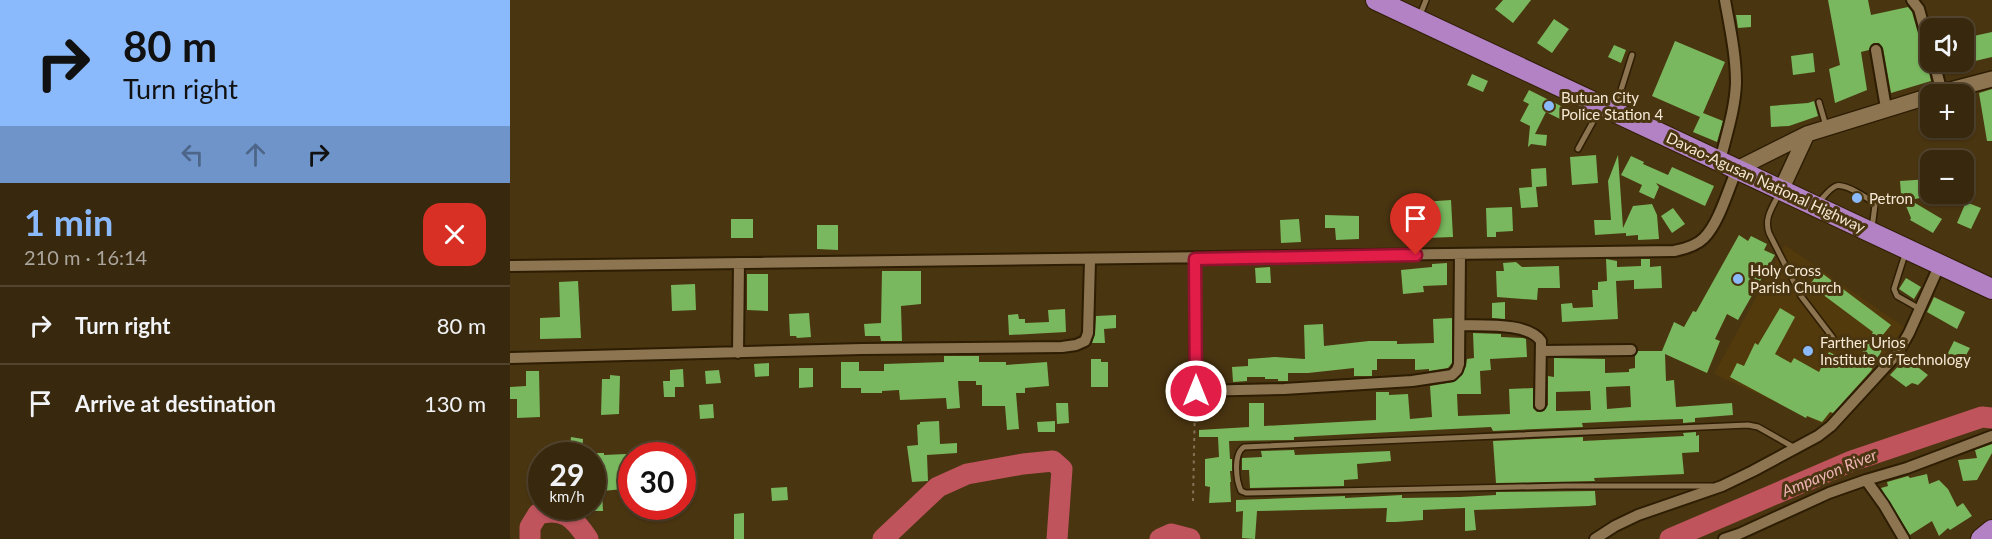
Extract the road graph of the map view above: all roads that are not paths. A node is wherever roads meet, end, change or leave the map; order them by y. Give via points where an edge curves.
1 (1376, 0) edge
2 (1426, 0) edge
3 (1725, 0) edge
4 (1912, 0) edge
5 (1921, 18) edge
6 (1418, 20) junction
7 (1876, 50) dead end
8 (1632, 55) dead end
9 (1992, 79) edge
10 (1973, 84) edge
11 (1920, 98) edge
12 (1818, 102) dead end
13 (1608, 108) junction
14 (1886, 108) junction
15 (1827, 128) junction
16 (1807, 134) junction
17 (1578, 149) dead end
18 (1728, 165) junction
19 (1781, 190) junction
20 (1815, 206) junction
21 (1872, 233) junction
22 (1907, 249) junction
23 (1460, 254) junction
24 (1195, 259) junction
25 (1090, 260) junction
26 (739, 263) junction
27 (1940, 264) junction
28 (510, 266) edge
29 (1992, 289) edge
30 (1920, 309) junction
31 (1460, 325) junction
32 (1833, 338) dead end
33 (1631, 350) dead end
34 (1541, 351) junction
35 (738, 353) junction
36 (510, 358) edge
37 (1540, 405) dead end
38 (1992, 436) edge
39 (1795, 448) junction
40 (1866, 480) junction
41 (1722, 486) junction
42 (1992, 530) edge
43 (1595, 539) edge
44 (1724, 539) edge
45 (1904, 539) edge
46 (1980, 539) edge

1 - 6 highway, Davao-Agusan National Highway
2 - 6 lane
3 - 18 street via 1736,85
4 - 5 street
6 - 13 highway, Davao-Agusan National Highway
7 - 14 street
8 - 13 lane
9 - 10 street
11 - 14 street
12 - 15 lane
13 - 17 lane
13 - 18 highway, Davao-Agusan National Highway
14 - 15 street
15 - 16 street
16 - 18 street
16 - 19 street
18 - 19 highway, Davao-Agusan National Highway
18 - 23 street via 1713,225 1704,239 1691,247 1674,251
19 - 20 highway, Davao-Agusan National Highway
19 - 32 lane via 1766,225 1802,296
20 - 21 highway, Davao-Agusan National Highway
20 - 21 lane via 1834,187 1842,186 1871,200 1875,206
21 - 22 highway, Davao-Agusan National Highway
22 - 27 highway, Davao-Agusan National Highway
22 - 30 lane via 1894,289 1897,296
23 - 24 street
23 - 31 street
24 - 25 street
24 - 31 street via 1196,391 1284,390 1442,378 1457,370
25 - 26 street
25 - 35 street via 1088,333 1085,341 1076,345
26 - 28 street
26 - 35 street
27 - 29 highway, Davao-Agusan National Highway
27 - 30 street
30 - 39 street via 1897,354 1850,407 1832,426
31 - 34 street via 1524,329 1537,335
33 - 34 street
34 - 37 street
35 - 36 street
38 - 40 street
39 - 41 street
39 - 41 lane via 1763,429 1748,425 1244,447 1237,456 1239,486 1246,493
40 - 44 street
40 - 45 street
41 - 43 street via 1638,515
42 - 46 highway

